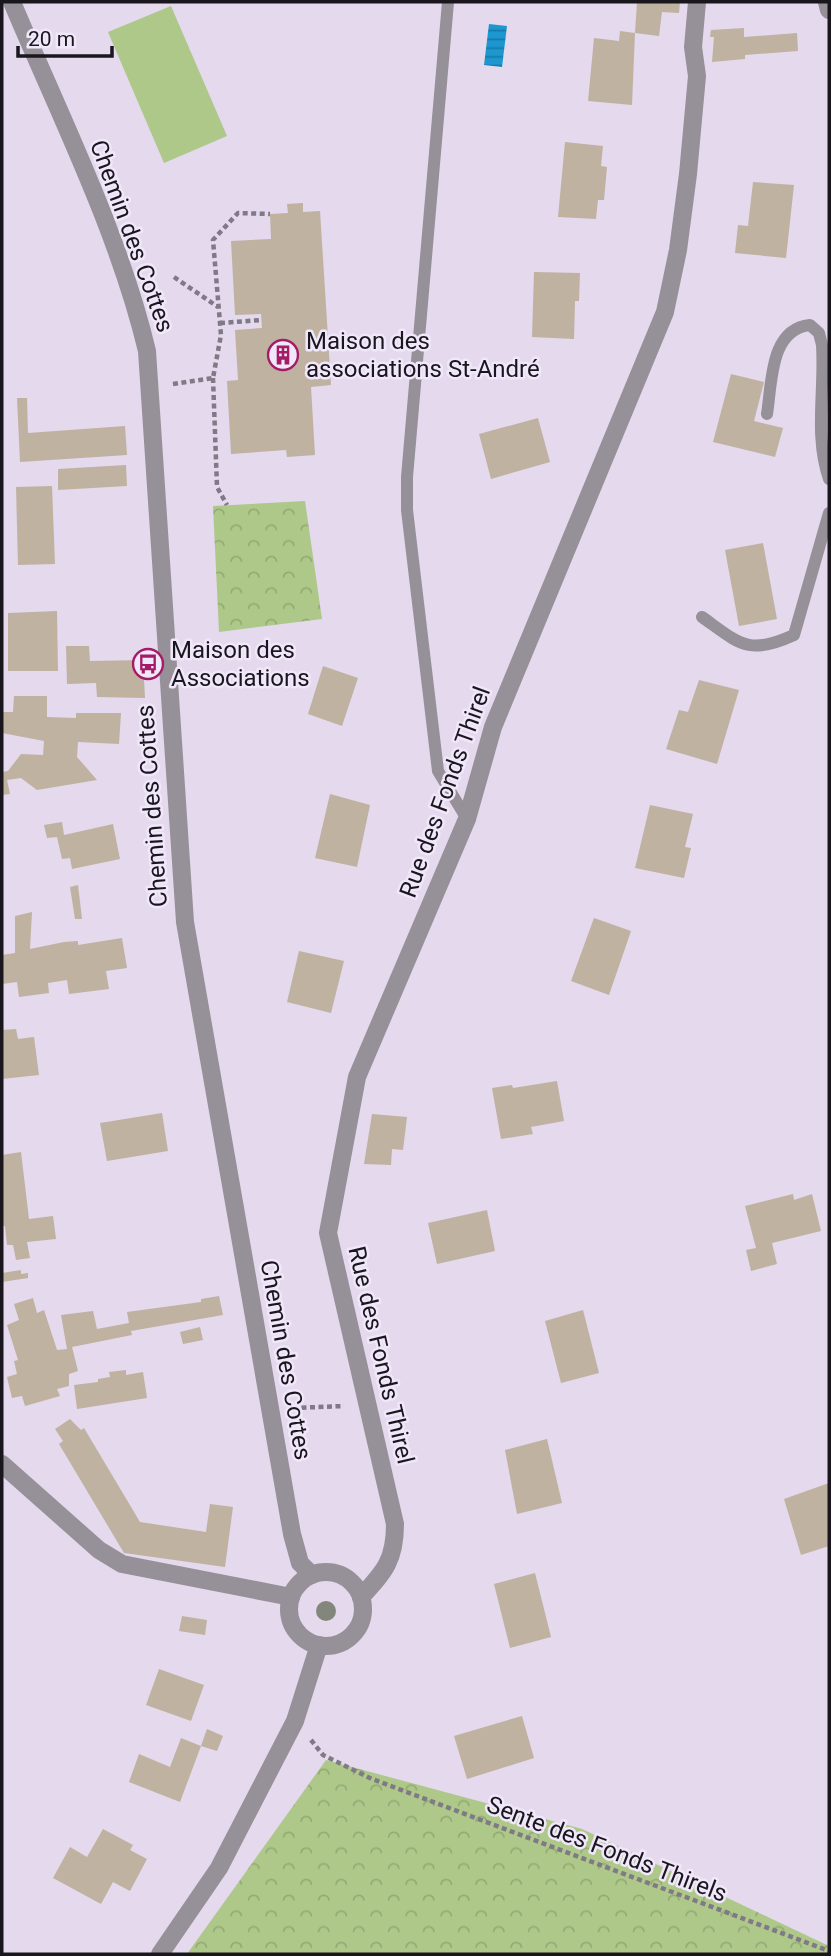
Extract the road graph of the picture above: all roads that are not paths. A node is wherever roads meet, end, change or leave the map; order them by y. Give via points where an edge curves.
1 (12, 2) edge
2 (448, 2) edge
3 (697, 2) edge
4 (827, 2) edge
5 (829, 10) edge
6 (767, 414) dead end
7 (829, 479) edge
8 (829, 513) edge
9 (702, 617) dead end
10 (467, 819) junction
11 (2, 1464) edge
12 (312, 1575) junction
13 (291, 1597) junction
14 (361, 1597) junction
15 (319, 1645) junction
16 (160, 1954) edge

1 - 12 street, Chemin des Cottes via 85,172 139,317 151,388 186,922 292,1534 300,1563
2 - 10 lane via 407,510 439,771
3 - 10 street, Rue des Fonds Thirel via 697,76 688,174 665,312 493,727
4 - 5 street
6 - 7 lane via 779,347 786,334 810,325 819,332 822,345 821,430
8 - 9 lane via 794,635 768,647 740,644
10 - 14 street, Rue des Fonds Thirel via 357,1077 328,1233 396,1524 395,1546 386,1571
11 - 13 street via 99,1550 122,1564
12 - 13 street
12 - 14 street via 336,1573 356,1587
13 - 15 street via 289,1613 294,1628
14 - 15 street via 363,1612 348,1639
15 - 16 street via 295,1721 219,1868

